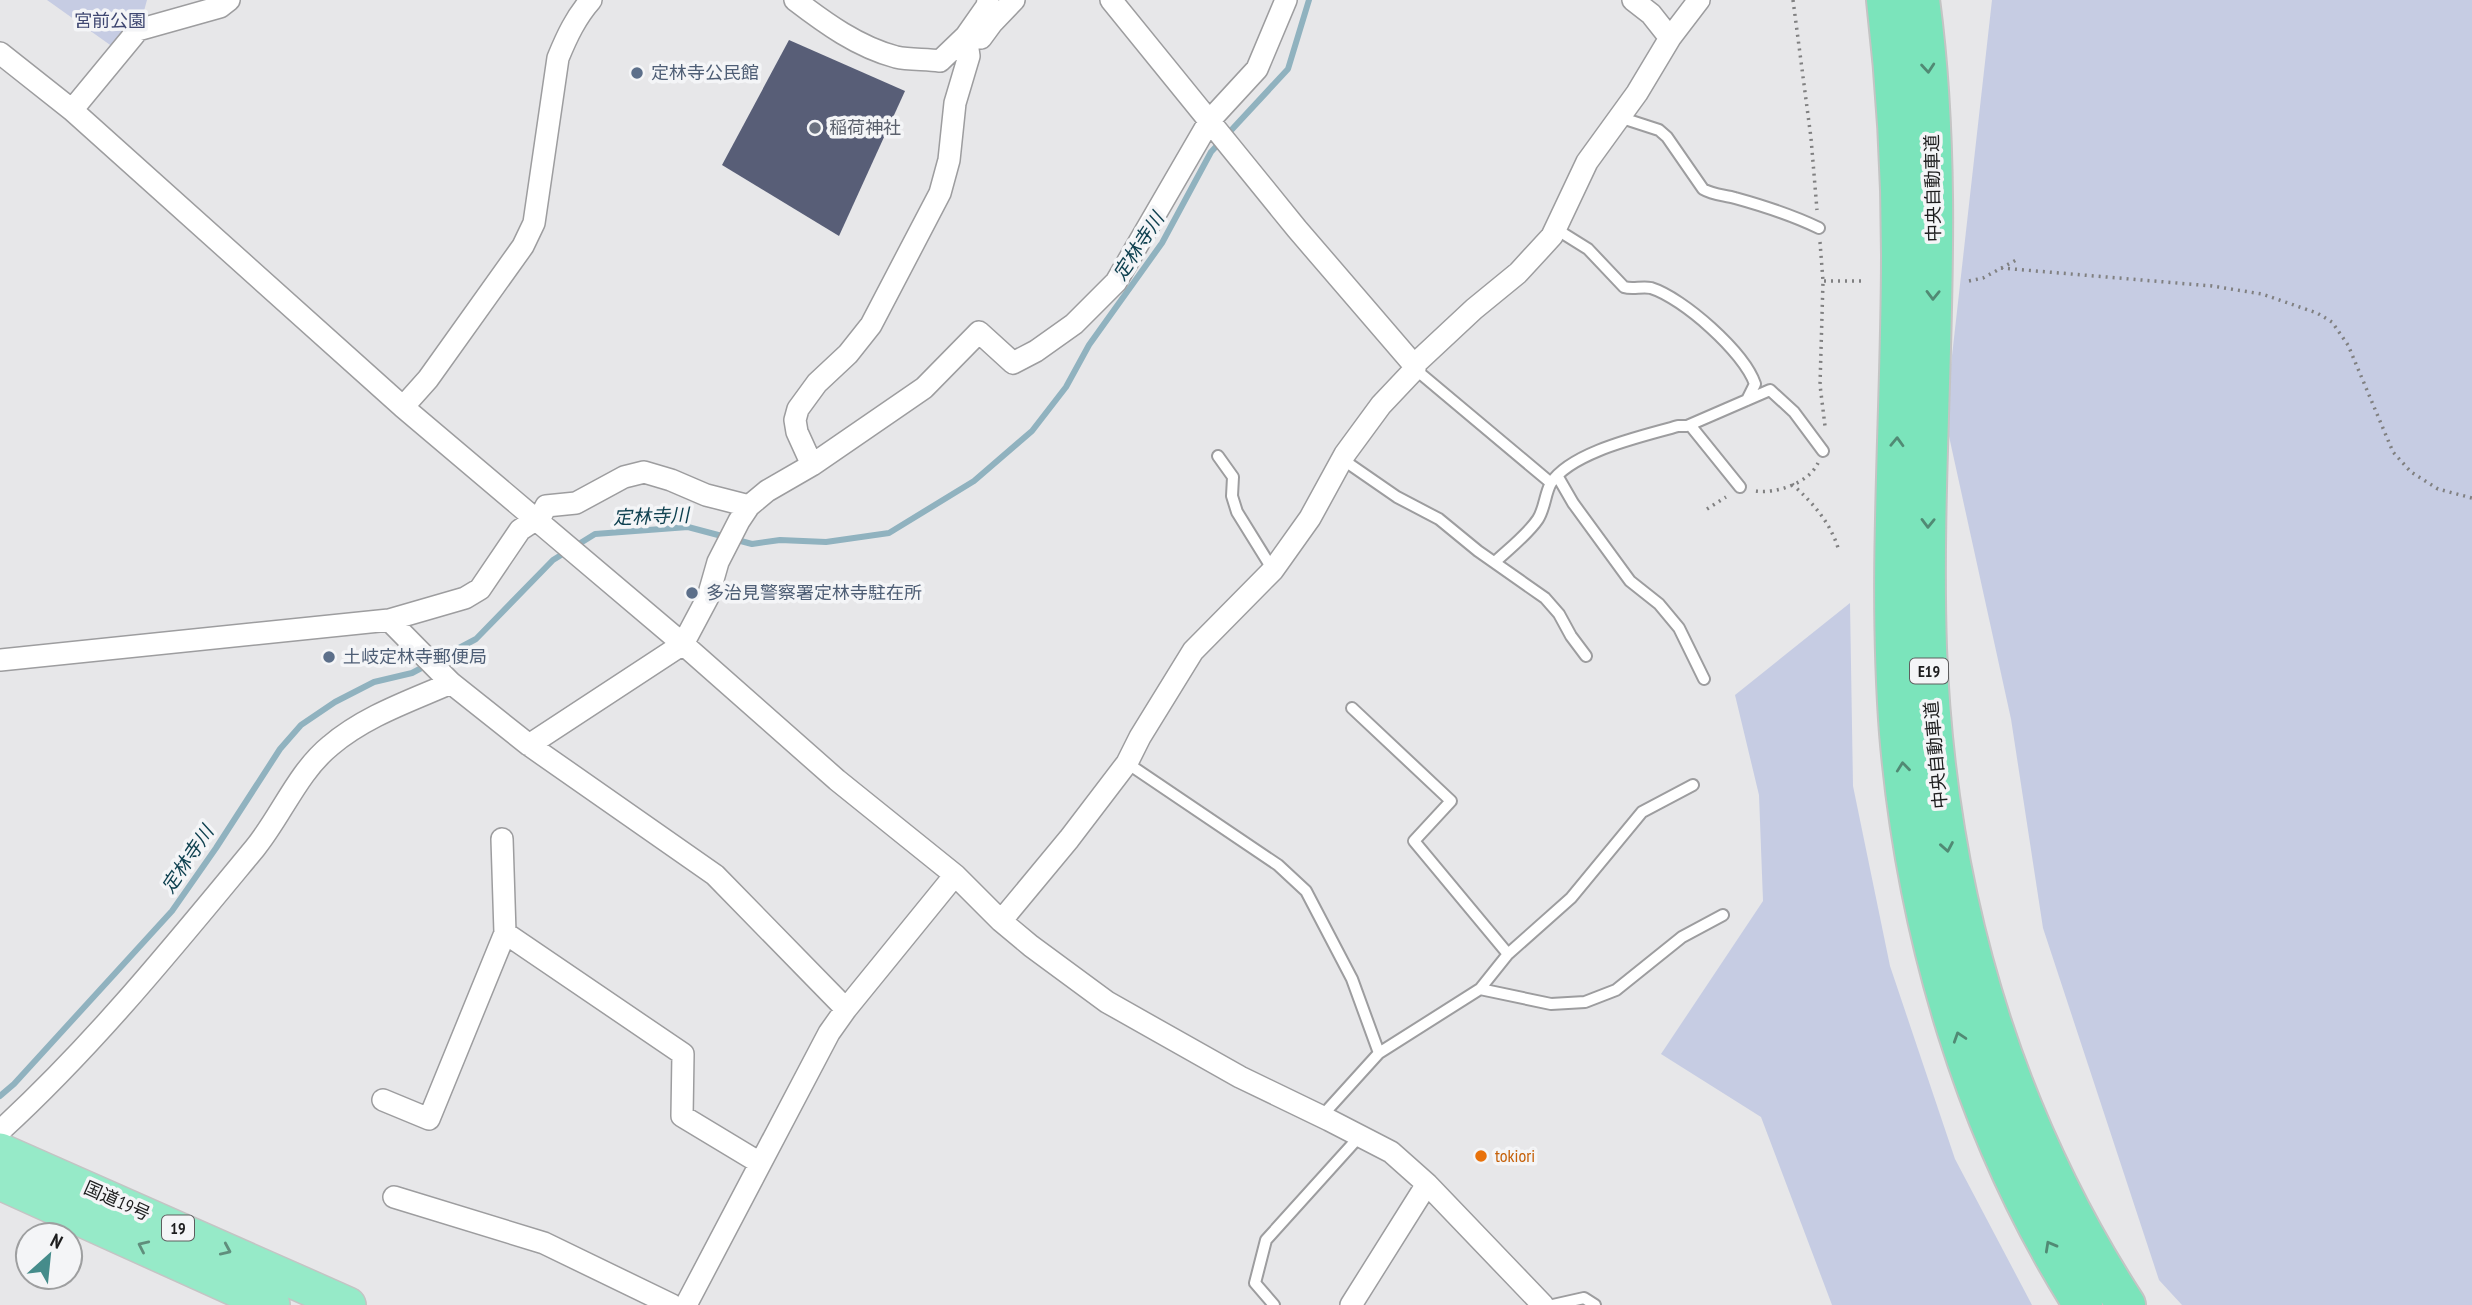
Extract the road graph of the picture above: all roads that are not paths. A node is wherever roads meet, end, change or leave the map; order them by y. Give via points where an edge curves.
1 (229, 0) edge
2 (591, 0) edge
3 (795, 0) edge
4 (988, 0) edge
5 (1014, 0) edge
6 (1111, 0) edge
7 (1286, 0) edge
8 (1633, 0) edge
9 (1699, 0) edge
10 (1886, 0) edge
11 (1920, 0) edge
12 (1670, 38) junction
13 (967, 42) junction
14 (0, 53) edge
15 (72, 110) junction
16 (1619, 117) junction
17 (1210, 120) junction
18 (1819, 228) road end
19 (1556, 229) junction
20 (1415, 367) junction
21 (1747, 400) junction
22 (403, 407) junction
23 (1690, 425) junction
24 (1823, 451) road end
25 (1218, 456) dead end
26 (1342, 459) junction
27 (812, 465) junction
28 (1555, 480) junction
29 (1741, 487) road end
30 (749, 506) junction
31 (535, 520) junction
32 (1496, 561) junction
33 (1273, 570) junction
34 (390, 620) junction
35 (683, 644) junction
36 (1587, 656) dead end
37 (0, 660) edge
38 (1704, 679) dead end
39 (451, 682) junction
40 (1352, 708) dead end
41 (528, 745) junction
42 (1127, 764) junction
43 (1693, 785) dead end
44 (502, 839) dead end
45 (955, 875) junction
46 (1723, 915) dead end
47 (1001, 921) junction
48 (505, 933) junction
49 (1508, 954) junction
50 (1479, 989) junction
51 (846, 1009) junction
52 (1379, 1053) junction
53 (383, 1100) dead end
54 (1321, 1117) junction
55 (1359, 1137) junction
56 (2, 1154) edge
57 (760, 1163) junction
58 (1427, 1184) junction
59 (394, 1197) dead end
60 (272, 1305) edge
61 (348, 1305) edge
62 (672, 1305) edge
63 (686, 1305) edge
64 (1274, 1305) edge
65 (1351, 1305) edge
66 (1543, 1305) edge
67 (1553, 1305) edge
68 (1595, 1305) edge
69 (2083, 1305) edge
70 (2126, 1305) edge

1 - 15 street via 220,7 138,30
2 - 22 street via 567,35 558,58 534,223 523,246
3 - 13 street via 859,43 897,57 940,61
4 - 13 street
5 - 13 street via 980,40
6 - 17 street
7 - 17 street via 1257,69
8 - 12 street
9 - 12 street
69 -> 10 highway, 中央自動車道 / E19 via 2031,1211 1969,1068 1922,904 1908,814 1899,732 1894,566 1899,164
11 -> 70 highway, 中央自動車道 / E19 via 1934,164 1927,648 1941,812 1956,898 2001,1055 2068,1206
12 - 16 street
13 - 27 street via 969,56 955,103 940,193 871,325 798,409 797,432
14 - 15 street
15 - 22 street
16 - 18 lane via 1659,130 1708,192 1794,216
16 - 19 street via 1587,162
17 - 20 street
17 - 27 street via 1116,282 1074,324 1013,363 979,332 924,388
19 - 20 street via 1518,273
19 - 21 lane via 1588,249 1624,287 1650,288 1695,313 1752,373 1755,384
20 - 26 street
20 - 28 lane
21 - 23 lane
21 - 24 lane via 1770,390 1794,412
22 - 31 street
23 - 28 lane via 1606,446
23 - 29 lane
25 - 33 lane via 1233,477 1237,512
26 - 32 lane via 1439,519
26 - 33 street via 1310,518
27 - 30 street
28 - 32 lane via 1537,521
28 - 38 lane via 1630,581 1679,628
30 - 31 street via 644,472 624,477 576,503 546,506
30 - 35 street via 718,562 708,597
31 - 34 street via 520,530 480,589 465,598
31 - 35 street
32 - 36 lane via 1545,598
33 - 42 street via 1193,651
34 - 37 street
34 - 39 street
35 - 41 street
35 - 45 street via 837,780
39 - 41 street
39 - 56 street via 361,723 328,747 267,832 148,978 32,1102
40 - 49 lane via 1451,801 1414,841
41 - 51 street via 715,874
42 - 47 street
42 - 52 lane via 1278,865 1306,891 1352,979
43 - 49 lane via 1642,812 1572,898
44 - 48 street
45 - 47 street
45 - 51 street
46 - 50 lane via 1682,937 1616,990 1585,1002 1551,1004
47 - 54 street via 1107,1002
48 - 53 street via 429,1119
48 - 57 street via 683,1054 682,1116
49 - 50 lane
50 - 52 lane
51 - 57 street
52 - 54 lane
54 - 55 street
55 - 58 street via 1391,1152
55 - 64 lane via 1266,1240 1255,1283
60 -> 56 highway, 国道19号 / 19
56 -> 61 highway, 国道19号 / 19
57 - 63 street
58 - 65 street
58 - 66 street
59 - 62 street via 544,1243
67 - 68 lane via 1584,1298

